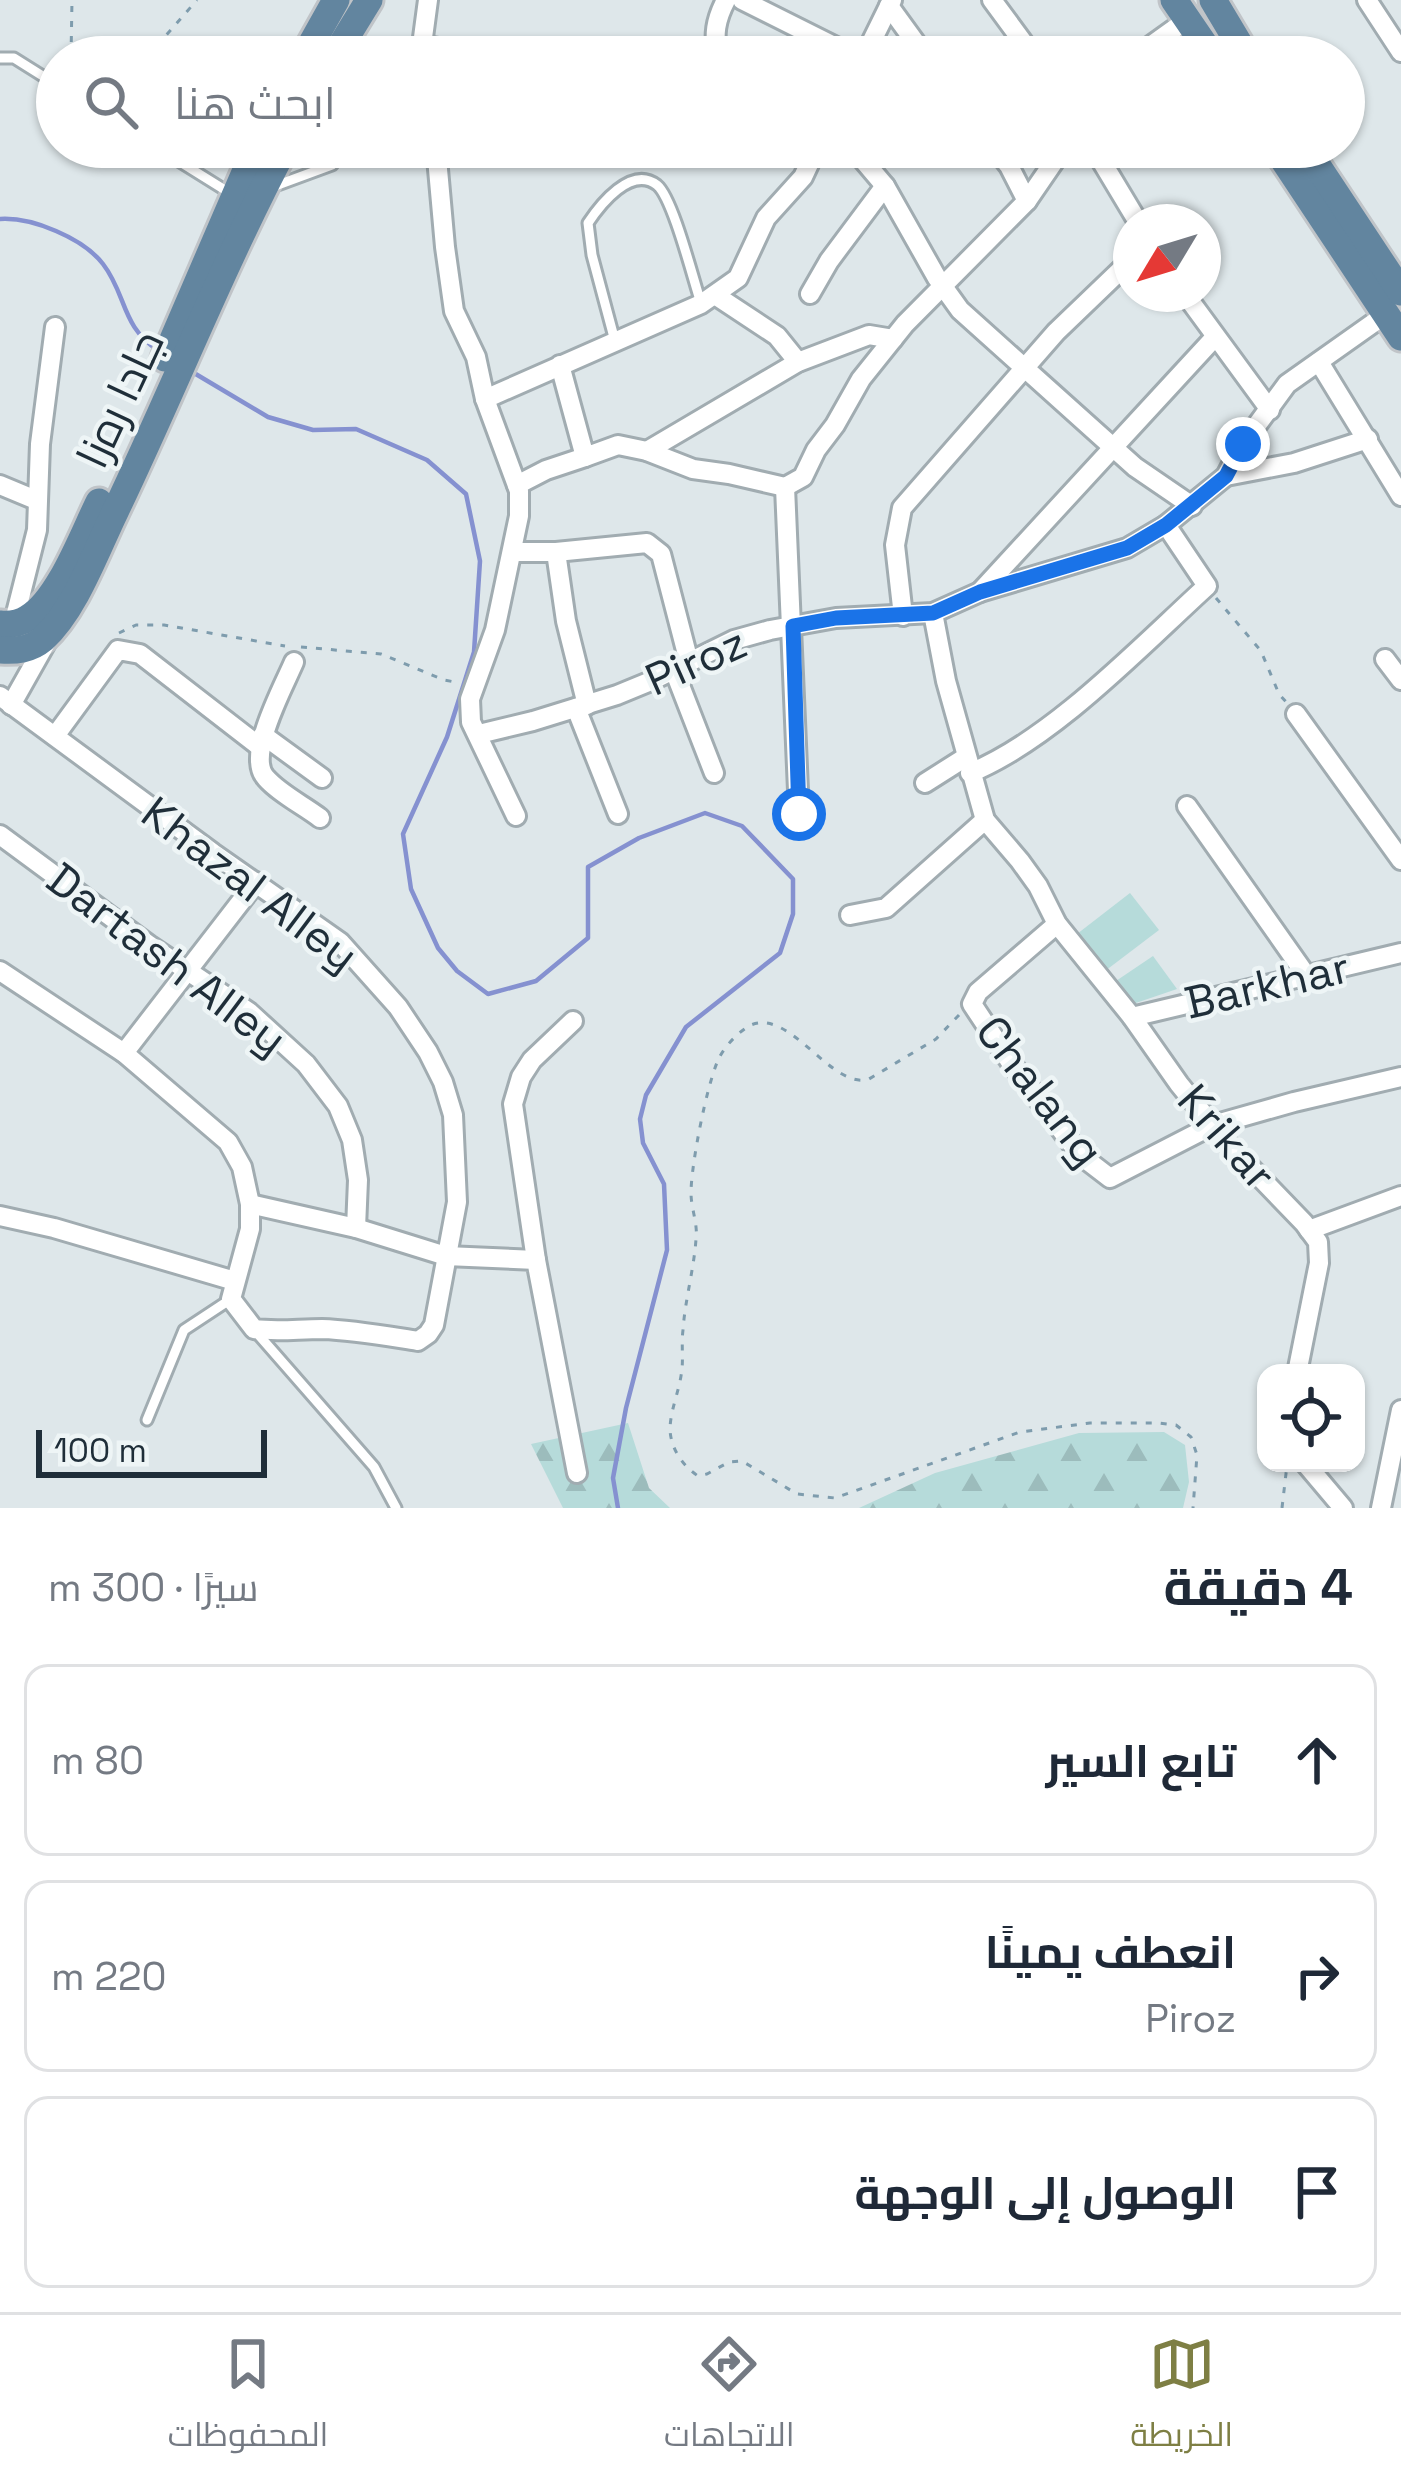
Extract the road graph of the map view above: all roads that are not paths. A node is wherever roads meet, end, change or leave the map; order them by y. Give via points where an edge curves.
1 (336, 0) edge
2 (369, 0) edge
3 (428, 0) edge
4 (726, 0) edge
5 (742, 0) edge
6 (992, 0) edge
7 (1213, 0) edge
8 (1367, 0) edge
9 (891, 3) edge
10 (1181, 10) edge
11 (316, 36) edge
12 (347, 36) edge
13 (424, 36) edge
14 (714, 36) edge
15 (817, 36) edge
16 (872, 36) edge
17 (912, 36) edge
18 (1019, 36) edge
19 (1156, 36) edge
20 (1199, 36) edge
21 (1234, 36) edge
22 (1399, 44) edge
23 (0, 58) edge
24 (36, 72) edge
25 (190, 168) edge
26 (246, 168) edge
27 (275, 168) edge
28 (324, 168) edge
29 (438, 168) edge
30 (808, 168) edge
31 (870, 168) edge
32 (1010, 168) edge
33 (1050, 168) edge
34 (1106, 168) edge
35 (1290, 168) edge
36 (1316, 168) edge
37 (885, 186) junction
38 (264, 190) junction
39 (233, 195) junction
40 (1027, 201) junction
41 (1127, 204) edge
42 (1113, 276) edge
43 (943, 286) junction
44 (204, 292) junction
45 (810, 294) dead end
46 (708, 300) junction
47 (1198, 312) edge
48 (1396, 314) edge
49 (56, 327) dead end
50 (1215, 337) junction
51 (893, 339) junction
52 (615, 341) junction
53 (798, 362) junction
54 (1319, 362) junction
55 (560, 365) junction
56 (1023, 369) junction
57 (485, 399) junction
58 (1270, 410) junction
59 (1368, 439) junction
60 (1112, 447) junction
61 (647, 451) junction
62 (133, 455) junction
63 (585, 457) junction
64 (1226, 476) junction
65 (0, 485) edge
66 (517, 485) junction
67 (784, 487) junction
68 (1401, 496) edge
69 (36, 500) junction
70 (1192, 506) junction
71 (1166, 525) junction
72 (512, 552) junction
73 (556, 552) junction
74 (980, 592) junction
75 (63, 613) junction
76 (933, 613) junction
77 (903, 616) junction
78 (793, 626) junction
79 (4, 633) edge
80 (1385, 659) dead end
81 (294, 662) dead end
82 (681, 666) junction
83 (1401, 680) edge
84 (5, 701) edge
85 (582, 706) junction
86 (1296, 714) road end
87 (479, 734) junction
88 (55, 736) junction
89 (262, 741) junction
90 (968, 765) junction
91 (714, 773) dead end
92 (322, 778) dead end
93 (925, 783) dead end
94 (1186, 806) dead end
95 (618, 814) dead end
96 (799, 814) dead end
97 (516, 816) dead end
98 (320, 818) dead end
99 (985, 820) junction
100 (0, 835) edge
101 (1401, 860) edge
102 (256, 882) junction
103 (850, 915) dead end
104 (1057, 924) junction
105 (1401, 953) edge
106 (188, 970) junction
107 (0, 971) edge
108 (1306, 975) junction
109 (1132, 1017) junction
110 (573, 1021) dead end
111 (124, 1053) junction
112 (1401, 1077) edge
113 (1214, 1125) junction
114 (1401, 1196) edge
115 (250, 1204) junction
116 (0, 1216) edge
117 (356, 1228) junction
118 (1309, 1230) junction
119 (446, 1256) junction
120 (536, 1260) junction
121 (233, 1290) junction
122 (254, 1329) junction
123 (1299, 1364) edge
124 (1401, 1410) edge
125 (147, 1420) dead end
126 (1313, 1472) edge
127 (577, 1473) dead end
128 (396, 1508) edge
129 (1343, 1508) edge
130 (1382, 1508) edge

1 - 11 main road
2 - 12 main road
3 - 13 street
4 - 14 street
5 - 15 street
6 - 18 street
7 - 21 main road
8 - 22 street
9 - 16 street
9 - 17 street
10 - 19 street
10 - 20 main road
23 - 24 lane
25 - 39 lane
26 - 39 main road, جادا ره‌زا
27 - 38 main road, جادا ره‌زا
28 - 38 lane
29 - 57 street via 454,311
30 - 46 street via 766,218 738,278
31 - 37 street
32 - 40 street
33 - 40 street
34 - 41 street
35 - 48 main road
36 - 48 main road
37 - 43 street
37 - 45 street
38 - 44 main road, جادا ره‌زا
39 - 44 main road, جادا ره‌زا
40 - 43 street
42 - 56 street
43 - 51 street
43 - 56 street
44 - 62 main road, جادا ره‌زا
46 - 52 street
46 - 52 lane via 667,198 645,180 621,186 588,223
46 - 53 street via 777,336
47 - 50 street
48 - 54 street, Piroz
49 - 69 street
50 - 58 street
50 - 60 street
51 - 53 street via 869,335
51 - 67 street via 803,477
52 - 55 street
53 - 61 street
54 - 58 street, Piroz via 1287,384
54 - 59 street
55 - 57 street
55 - 63 street
56 - 60 street
56 - 77 street via 902,508 896,545
57 - 66 street
58 - 64 street, Piroz
59 - 64 street
59 - 68 street
60 - 70 street
60 - 74 street
61 - 63 street via 618,445
61 - 67 street via 693,470
62 - 75 main road, جادا ره‌زا
62 - 79 main road, جادا ره‌زا via 55,588 34,615
63 - 66 street
64 - 70 street, Piroz
65 - 69 street
66 - 72 street
67 - 78 street
69 - 79 street via 37,530
70 - 71 street, Piroz
71 - 74 street, Piroz via 1127,548
71 - 90 street via 1207,586 1077,704 992,764
72 - 73 street
72 - 87 street via 470,699
73 - 82 street via 646,543 661,554
73 - 85 street
74 - 76 street, Piroz
75 - 79 main road, جادا ره‌زا via 34,645 17,650
75 - 84 street
76 - 77 street, Piroz
76 - 90 street
77 - 78 street, Piroz
78 - 82 street, Piroz via 734,640
78 - 96 street
80 - 83 street
81 - 89 street
82 - 85 street, Piroz
82 - 91 street
84 - 88 street, Khazal Alley
85 - 87 street, Piroz
85 - 95 street
86 - 101 street
87 - 97 street
88 - 89 street via 118,650 140,654
88 - 102 street, Khazal Alley
89 - 92 street
89 - 98 street via 266,778
90 - 93 street
90 - 99 street
94 - 108 street
99 - 103 street via 886,908
99 - 104 street, Krikar via 1039,886
100 - 106 street, Dartash Alley
102 - 106 street
102 - 119 street, Khazal Alley via 340,942 398,1007 436,1067 453,1115 457,1202
104 - 109 street, Krikar
104 - 113 street, Chalang via 972,1004 1080,1155 1110,1178
105 - 108 street, Barkhar
106 - 111 street
106 - 117 street, Dartash Alley via 249,1012 338,1106 352,1139
107 - 111 street
108 - 109 street, Barkhar
109 - 113 street, Krikar
110 - 120 street via 532,1060 514,1104
111 - 115 street via 228,1142
112 - 113 street
113 - 118 street, Krikar
114 - 118 street
115 - 117 street
115 - 121 street
116 - 121 street
117 - 119 street
118 - 123 street, Krikar via 1319,1263
119 - 120 street
119 - 122 street, Khazal Alley via 434,1325 418,1341
120 - 127 street
121 - 122 street
121 - 125 lane via 184,1330
122 - 128 lane via 374,1467
124 - 130 street
126 - 129 street

